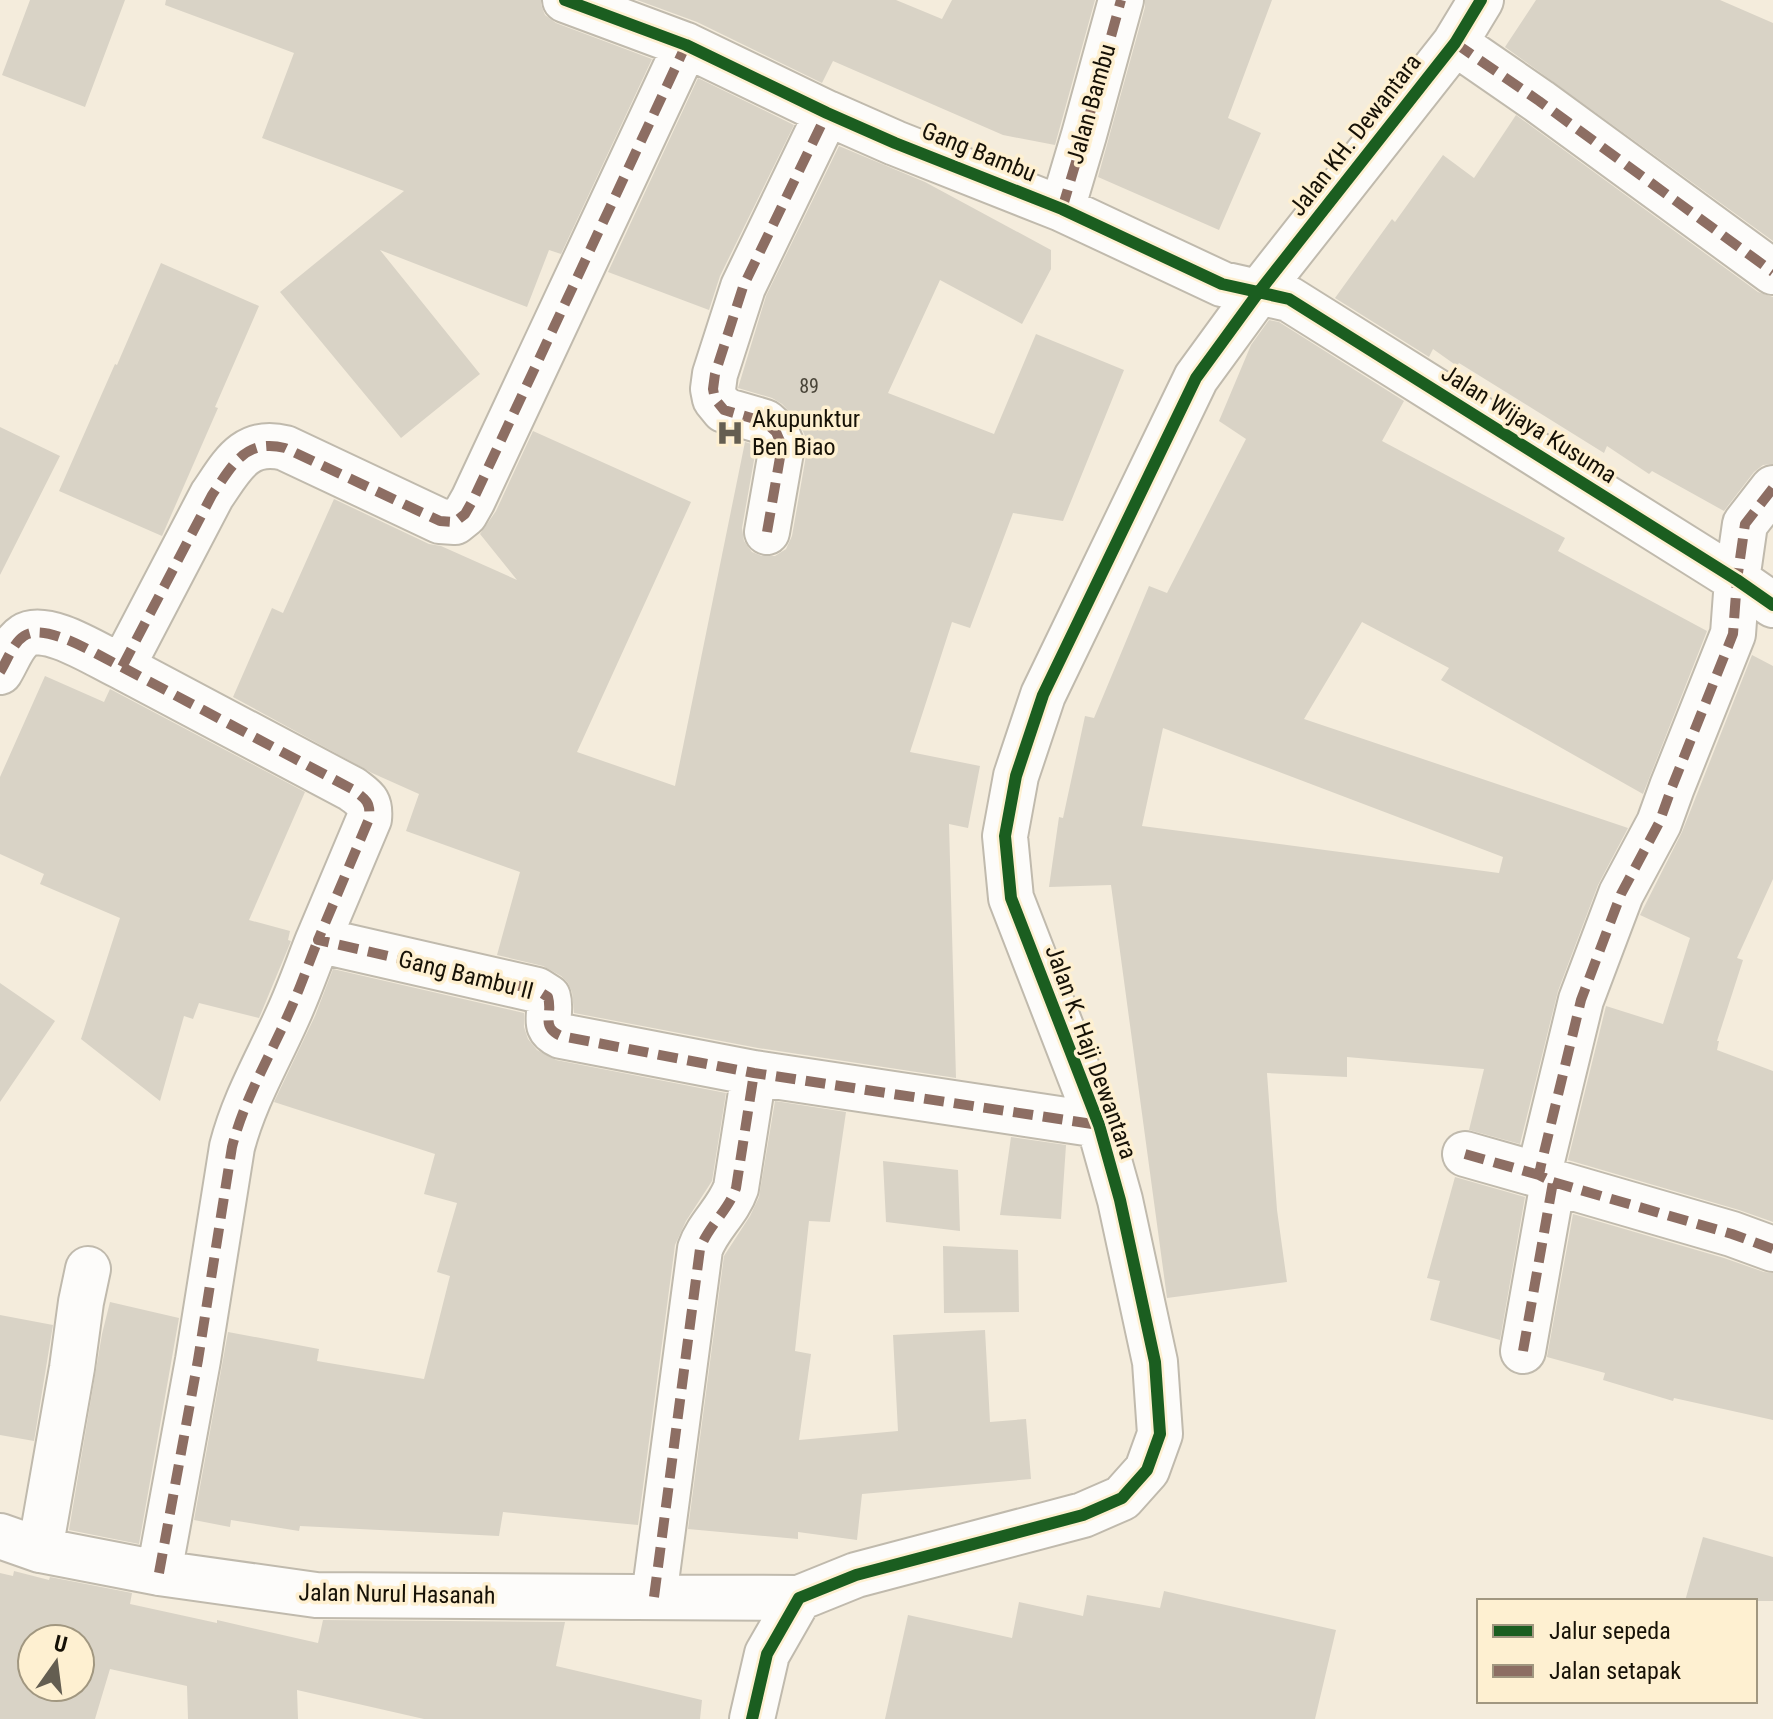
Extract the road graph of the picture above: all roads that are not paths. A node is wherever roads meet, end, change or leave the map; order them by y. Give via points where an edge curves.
1 (565, 0) edge
2 (1121, 0) edge
3 (1481, 0) edge
4 (1455, 43) junction
5 (686, 45) junction
6 (827, 113) junction
7 (1062, 209) junction
8 (1773, 272) edge
9 (1258, 293) junction
10 (1773, 488) edge
11 (767, 532) dead end
12 (1737, 580) junction
13 (1773, 605) edge
14 (122, 667) junction
15 (0, 672) edge
16 (318, 940) junction
17 (754, 1073) junction
18 (1099, 1125) junction
19 (1465, 1154) dead end
20 (1546, 1179) junction
21 (1773, 1249) edge
22 (88, 1269) dead end
23 (1523, 1351) dead end
24 (20, 1543) edge
25 (159, 1573) junction
26 (654, 1597) junction
27 (799, 1598) junction
28 (752, 1719) edge

1 - 5 street, Gang Bambu
2 - 7 street, Jalan Bambu
3 - 4 street, Jalan KH. Dewantara
4 - 8 street
4 - 9 street, Jalan KH. Dewantara
5 - 6 street, Gang Bambu
5 - 14 street via 465,514 455,522 440,521 285,448 250,449 212,495
6 - 7 street, Gang Bambu
6 - 11 street via 743,287 715,374 715,399 724,410 765,422 782,446
7 - 9 street, Gang Bambu via 1222,284
9 - 12 street, Jalan Wijaya Kusuma via 1289,299
9 - 18 street, Jalan K. Haji Dewantara via 1196,378 1043,695 1016,776 1005,836 1011,898
10 - 12 street via 1745,524
12 - 13 street, Jalan Wijaya Kusuma
12 - 20 street via 1733,634 1659,823 1621,894 1581,1000 1564,1064
14 - 15 street via 39,632 20,638
14 - 16 street via 366,800 369,819
16 - 17 street, Gang Bambu II via 537,990 550,1002 548,1026 561,1036
16 - 25 street via 238,1122
17 - 18 street, Gang Bambu II
17 - 26 street via 736,1188 700,1249
18 - 27 street, Jalan K. Haji Dewantara via 1155,1362 1160,1434 1147,1470 1122,1498 1083,1515 856,1575
19 - 20 street
20 - 21 street
20 - 23 street
22 - 24 street
24 - 25 street, Jalan Nurul Hasanah
25 - 26 street, Jalan Nurul Hasanah via 316,1595
26 - 27 street, Jalan Nurul Hasanah
27 - 28 street via 767,1654

